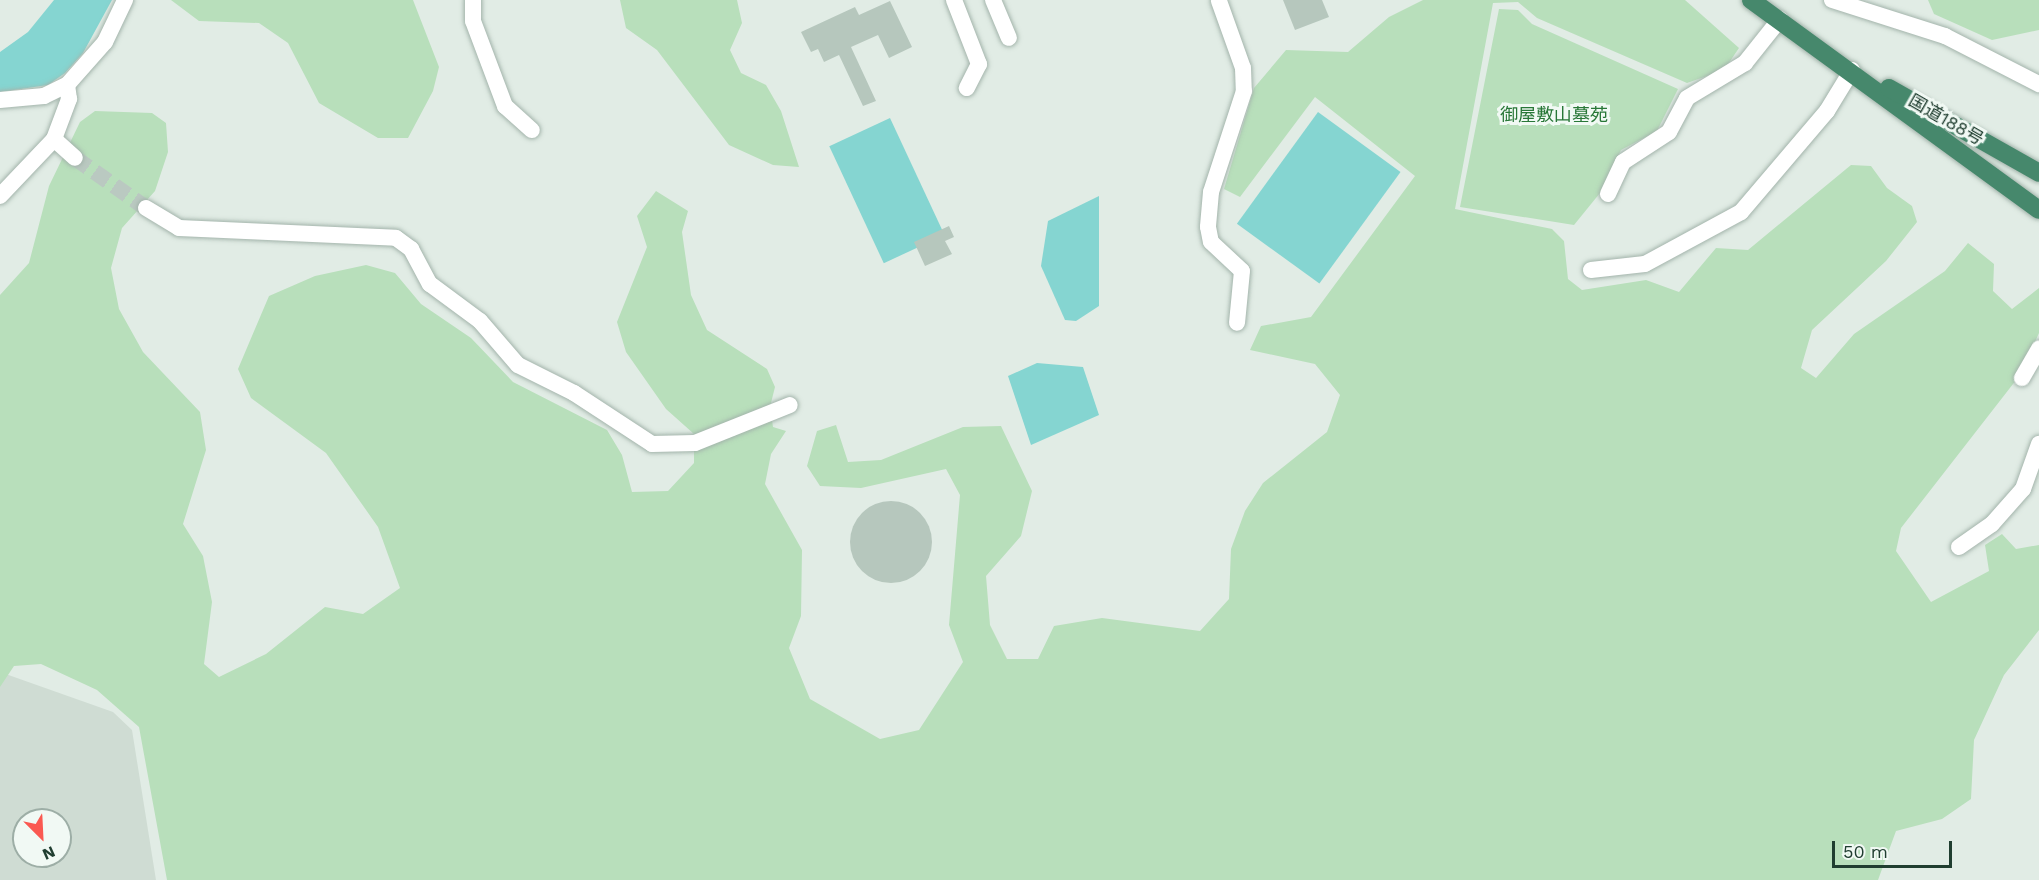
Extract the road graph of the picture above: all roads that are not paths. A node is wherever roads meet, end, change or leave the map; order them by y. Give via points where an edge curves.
1 (125, 0) edge
2 (473, 0) edge
3 (954, 0) edge
4 (993, 0) edge
5 (1751, 0) edge
6 (1832, 0) edge
7 (1220, 1) edge
8 (1780, 19) junction
9 (1009, 38) dead end
10 (1852, 70) junction
11 (2039, 84) edge
12 (67, 85) junction
13 (967, 88) dead end
14 (0, 100) edge
15 (532, 130) dead end
16 (54, 138) junction
17 (75, 158) tunnel mouth
18 (1974, 165) junction
19 (2039, 173) edge
20 (1608, 194) dead end
21 (0, 196) edge
22 (146, 208) tunnel mouth
23 (2039, 210) edge
24 (2039, 217) edge
25 (1591, 270) dead end
26 (1237, 323) dead end
27 (2039, 348) edge
28 (2022, 378) dead end
29 (790, 405) dead end
30 (2039, 444) edge
31 (1959, 547) dead end

1 - 12 street via 105,42
2 - 15 street via 473,21 505,106
3 - 13 street via 979,64
4 - 9 street
5 - 8 highway, 国道188号
6 - 11 street via 1945,36
7 - 26 street via 1243,68 1244,91 1217,170 1208,227 1211,242 1242,271
8 - 10 highway, 国道188号
8 - 20 street via 1745,63 1687,98 1669,132 1623,162
10 - 18 highway, 国道188号
10 - 19 highway, 国道188号
10 - 25 street via 1827,111 1741,212 1645,264
12 - 14 street via 44,96
12 - 16 street via 69,99
16 - 17 street
16 - 21 street
18 - 23 highway, 国道188号
18 - 24 highway, 国道188号
22 - 29 street via 179,228 396,238 411,249 430,284 480,321 518,364 574,393 652,444 695,444
27 - 28 street
30 - 31 street via 2023,489 1992,524

